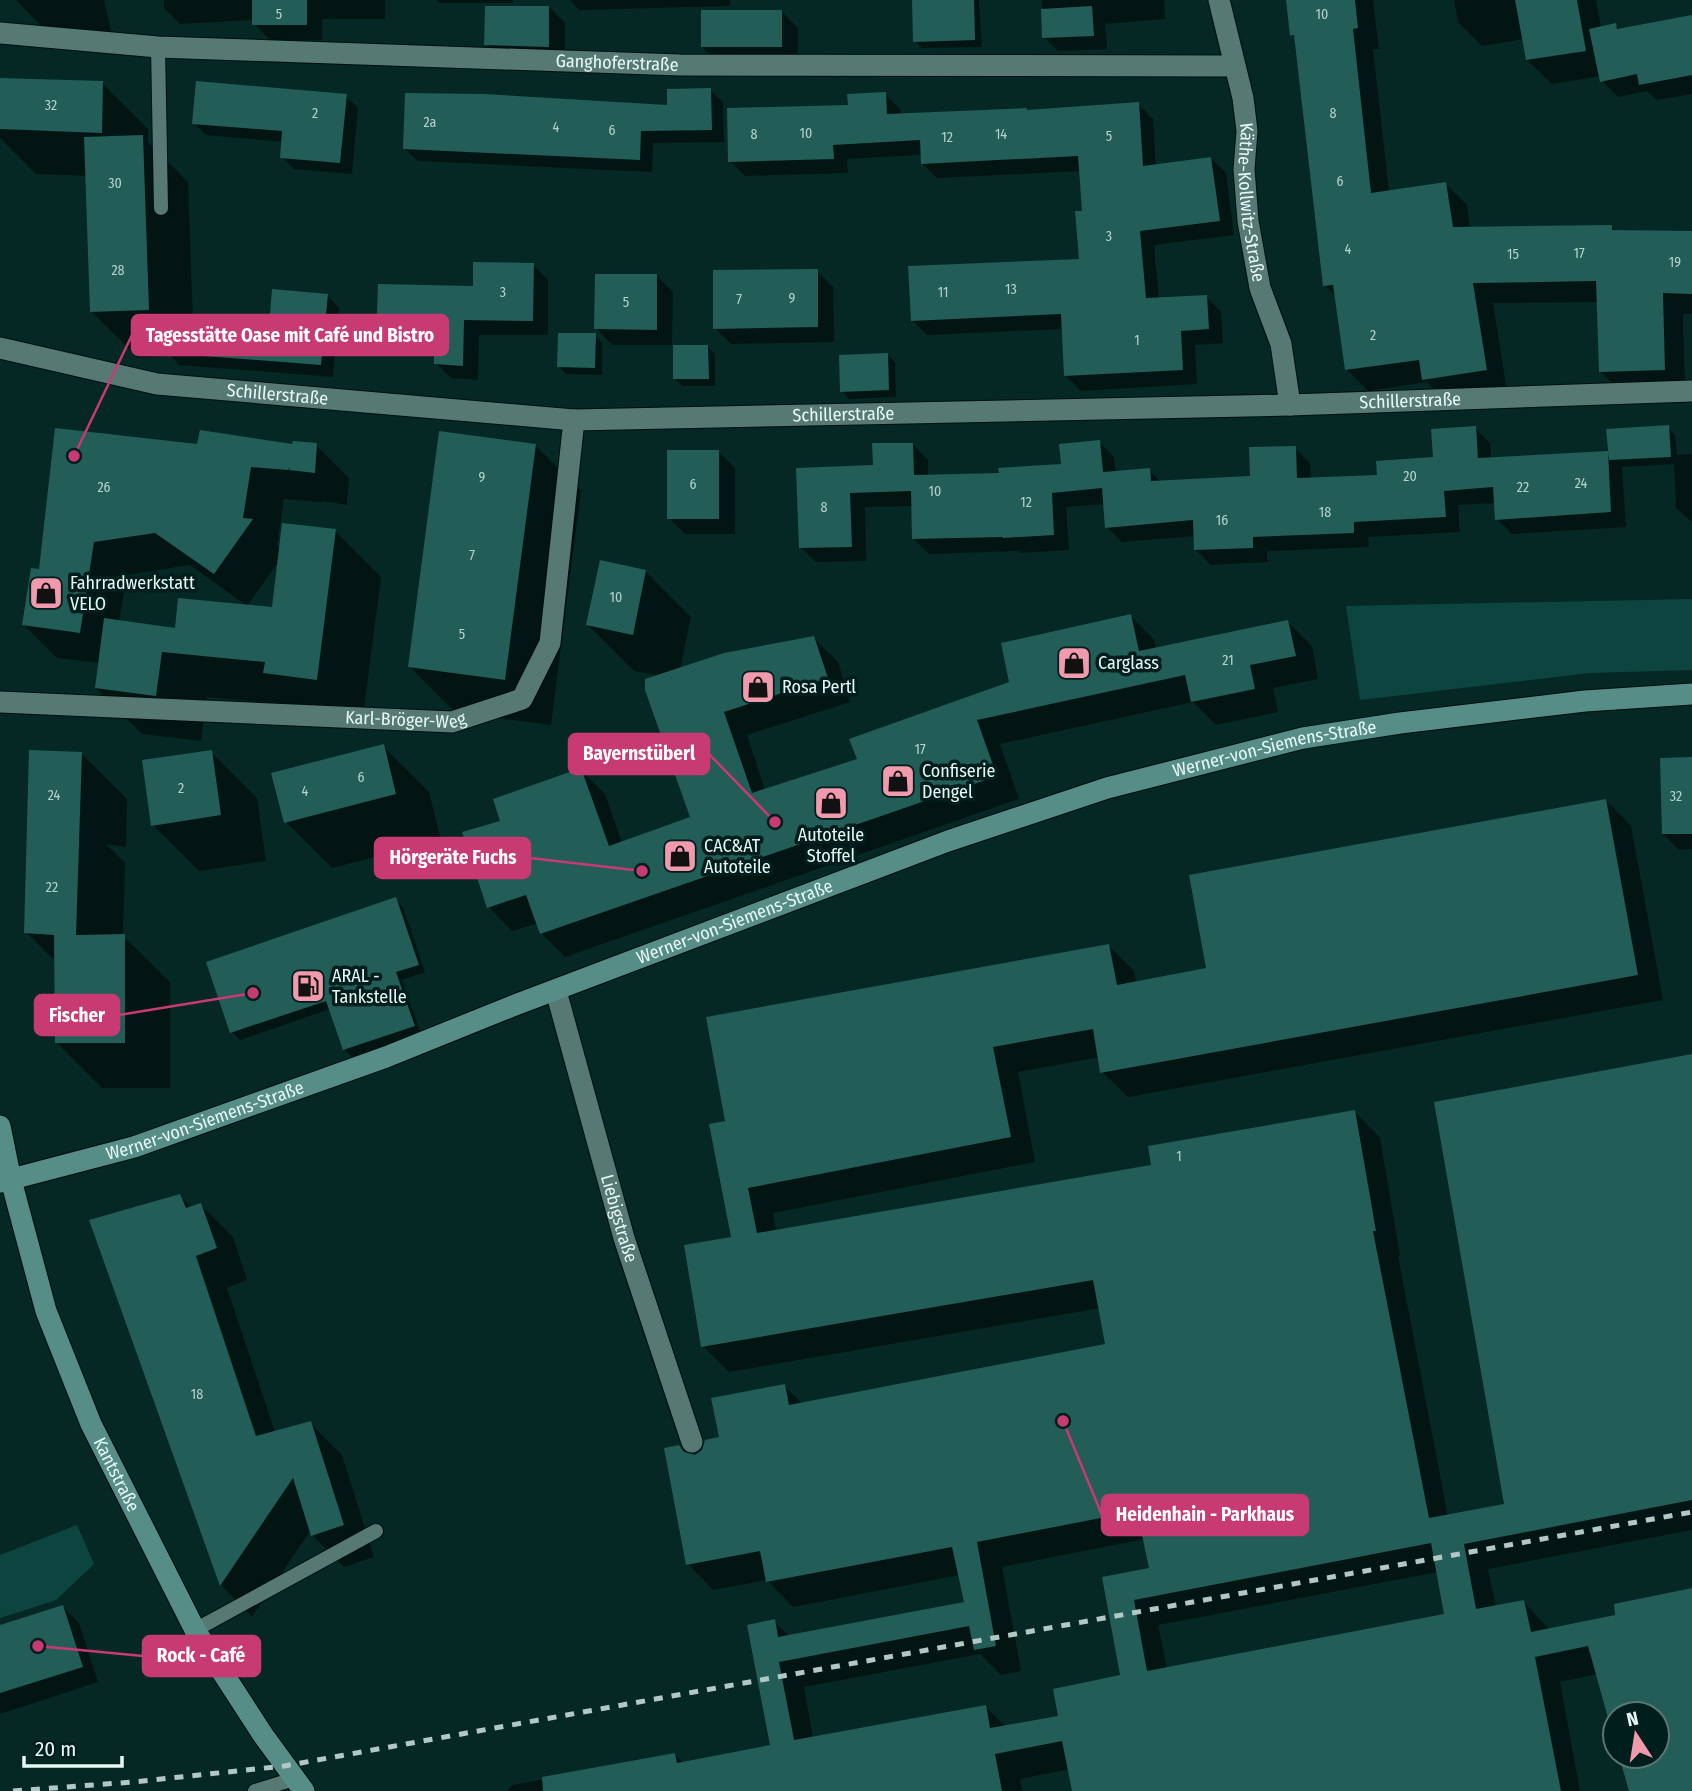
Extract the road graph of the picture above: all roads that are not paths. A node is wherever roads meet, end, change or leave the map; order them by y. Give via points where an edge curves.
1 (1219, 0) edge
2 (0, 33) edge
3 (158, 47) junction
4 (1234, 66) junction
5 (161, 208) dead end
6 (0, 348) edge
7 (1692, 391) edge
8 (1290, 404) junction
9 (574, 420) junction
10 (1692, 694) edge
11 (0, 702) edge
12 (556, 991) junction
13 (0, 1126) edge
14 (6, 1181) edge
15 (692, 1442) dead end
16 (376, 1531) dead end
17 (195, 1630) junction
18 (299, 1785) edge
19 (255, 1791) edge

1 - 4 street, Käthe-Kollwitz-Straße
2 - 3 street, Ganghoferstraße
3 - 4 street, Ganghoferstraße via 680,65
3 - 5 lane
4 - 8 street, Käthe-Kollwitz-Straße via 1247,131 1248,220 1260,288 1281,344
6 - 9 street, Schillerstraße via 157,384
7 - 8 street, Schillerstraße
8 - 9 street, Schillerstraße
9 - 11 street, Karl-Bröger-Weg via 550,643 522,699 452,722
10 - 12 street, Werner-von-Siemens-Straße via 1585,701 1400,723 1303,738 1205,762 1107,788 948,841
12 - 14 street, Werner-von-Siemens-Straße via 134,1147
12 - 15 street, Liebigstraße via 624,1238
13 - 14 street, Kantstraße
14 - 17 street, Kantstraße via 46,1311 86,1411
16 - 17 lane
17 - 18 street, Kantstraße
18 - 19 lane

